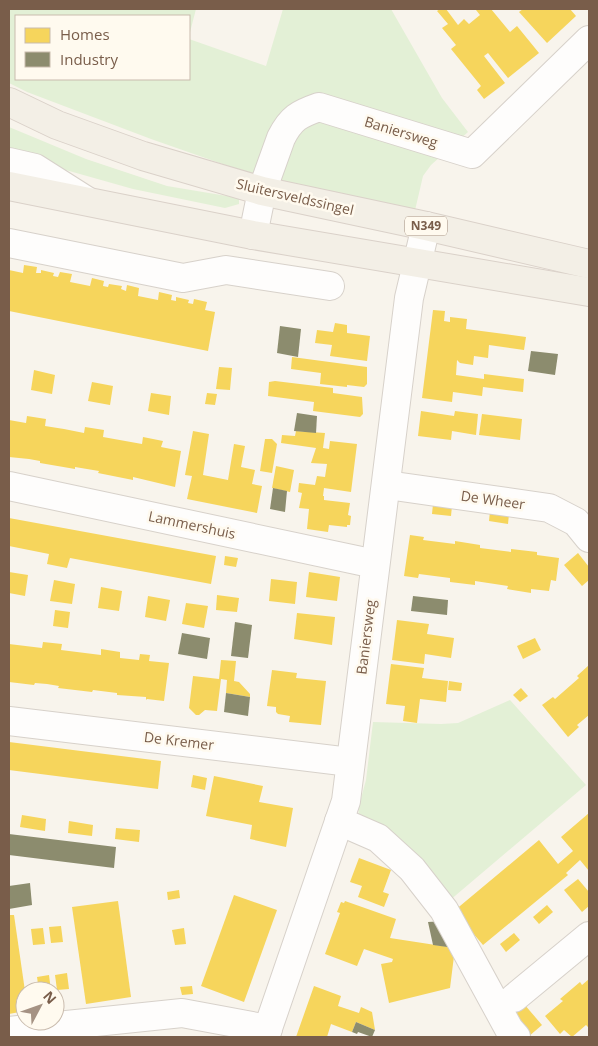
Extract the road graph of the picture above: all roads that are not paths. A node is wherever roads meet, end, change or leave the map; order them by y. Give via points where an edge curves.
1 (589, 40) edge
2 (9, 102) edge
3 (9, 162) edge
4 (9, 186) edge
5 (262, 191) junction
6 (92, 204) junction
7 (426, 226) junction
8 (253, 235) junction
9 (9, 243) edge
10 (416, 263) junction
11 (589, 264) edge
12 (330, 286) dead end
13 (589, 292) edge
14 (387, 485) junction
15 (9, 486) edge
16 (589, 538) edge
17 (375, 564) junction
18 (9, 721) edge
19 (350, 762) junction
20 (339, 821) junction
21 (589, 936) edge
22 (514, 998) dead end
23 (9, 1031) edge
24 (267, 1033) edge
25 (516, 1037) edge

1 - 5 street, Baniersweg via 472,154 319,107 298,115 285,130
2 - 5 main road, Sluitersveldssingel / N349 via 56,125 143,156
3 - 6 street via 35,168
4 - 6 main road
5 - 7 main road, Sluitersveldssingel / N349
5 - 8 street, Baniersweg
6 - 8 main road
7 - 10 street, Baniersweg
7 - 11 main road, Sluitersveldssingel / N349
8 - 10 main road
9 - 12 street via 183,278 226,270
10 - 13 main road
10 - 14 street, Baniersweg
14 - 16 street, De Wheer via 549,508 576,522
14 - 17 street, Baniersweg
15 - 17 street, Lammershuis
17 - 19 street, Baniersweg
18 - 19 street, De Kremer
19 - 20 street, Baniersweg via 346,800
20 - 24 street, Baniersweg
20 - 25 street via 378,838 412,869 444,910
21 - 22 street
23 - 24 street via 182,1013

